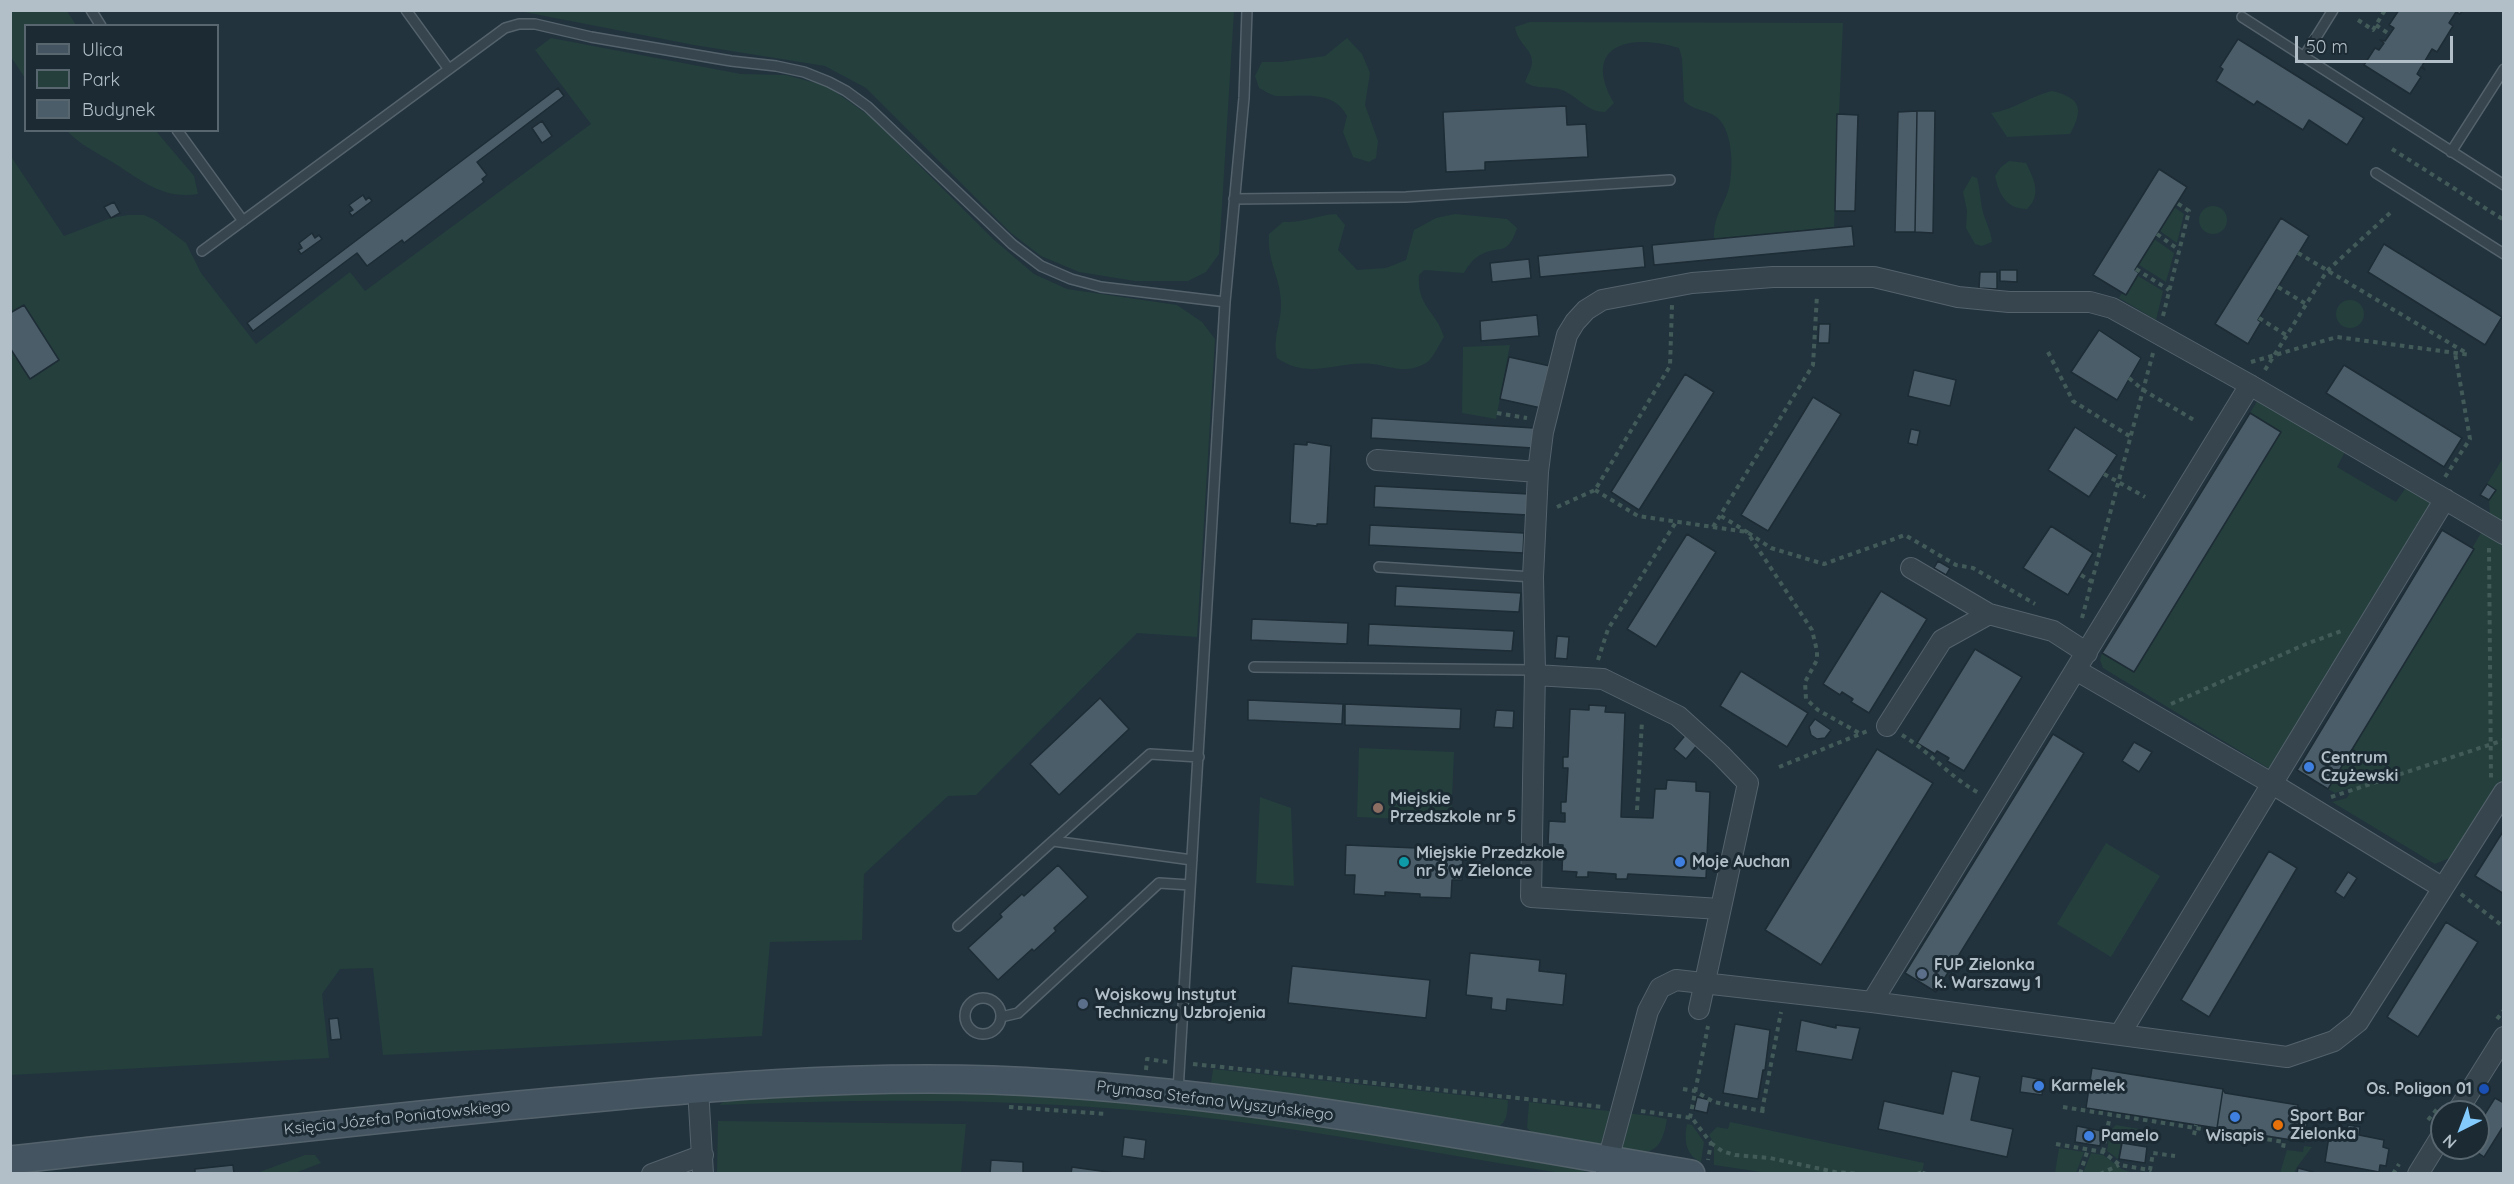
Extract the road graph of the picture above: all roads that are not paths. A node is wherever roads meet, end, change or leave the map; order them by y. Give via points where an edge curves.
1 (91, 10) edge
2 (406, 10) edge
3 (1247, 10) edge
4 (2333, 10) edge
5 (2242, 17) dead end
6 (100, 24) edge
7 (2305, 55) junction
8 (448, 68) junction
9 (2504, 69) edge
10 (178, 132) edge
11 (2451, 152) junction
12 (2376, 173) dead end
13 (1670, 180) dead end
14 (2504, 185) edge
15 (1234, 200) junction
16 (243, 221) junction
17 (202, 251) dead end
18 (2504, 254) edge
19 (1225, 302) junction
20 (2255, 381) junction
21 (1377, 460) dead end
22 (1538, 472) junction
23 (2445, 499) junction
24 (2496, 529) edge
25 (1379, 567) dead end
26 (1911, 568) dead end
27 (1533, 577) junction
28 (1989, 614) junction
29 (2091, 646) junction
30 (1254, 667) dead end
31 (2076, 670) junction
32 (1535, 673) junction
33 (1887, 726) road end
34 (1199, 757) junction
35 (2271, 783) junction
36 (2504, 792) edge
37 (1053, 841) junction
38 (1192, 860) junction
39 (1190, 885) junction
40 (2445, 886) junction
41 (1720, 909) junction
42 (958, 926) dead end
43 (1705, 982) junction
44 (1872, 1002) junction
45 (1705, 1012) road end
46 (1001, 1017) dead end
47 (2120, 1034) junction
48 (2504, 1037) edge
49 (698, 1088) junction
50 (1178, 1093) junction
51 (2465, 1100) edge
52 (2430, 1154) edge
53 (10, 1160) edge
54 (703, 1164) edge
55 (1607, 1167) edge
56 (1699, 1168) edge
57 (652, 1173) edge
58 (2418, 1173) edge

1 - 6 lane
2 - 8 lane
3 - 15 lane via 1244,98
4 - 7 lane
5 - 7 lane
7 - 11 lane
8 - 16 lane
8 - 19 lane via 505,28 527,24 804,72 868,106 1012,244 1041,266 1101,287
9 - 11 lane
10 - 16 lane
11 - 14 lane
12 - 18 lane
13 - 15 lane via 1406,197
15 - 19 lane
16 - 17 lane
19 - 34 lane
20 - 22 street via 2112,308 2090,302 2009,302 1958,297 1874,277 1773,277 1673,286 1602,300 1575,322 1567,335
20 - 23 street
20 - 29 street
21 - 22 street
22 - 27 street
23 - 24 street
23 - 35 street
25 - 27 lane
26 - 28 street
27 - 32 street
28 - 29 street
28 - 33 street via 1942,640
29 - 31 street
30 - 32 lane
31 - 35 street
31 - 44 street
32 - 41 street via 1603,679 1678,716 1748,783
32 - 41 street via 1531,897
34 - 37 lane via 1150,754
34 - 38 lane
35 - 40 street
35 - 47 street
36 - 40 street
37 - 38 lane
37 - 42 lane
38 - 39 lane
39 - 46 lane via 1159,883 1017,1013
39 - 50 lane
40 - 47 street via 2358,1022 2334,1041 2287,1057
41 - 43 street
43 - 44 street
43 - 45 street
43 - 55 street via 1676,980 1660,988 1648,1011
44 - 47 street
48 - 51 street
49 - 50 main road, Prymasa Stefana Wyszyńskiego via 919,1079
49 - 53 main road, Księcia Józefa Poniatowskiego
49 - 54 street
50 - 55 main road, Prymasa Stefana Wyszyńskiego via 1278,1106
52 - 58 street
54 - 57 street
55 - 56 main road, Prymasa Stefana Wyszyńskiego

